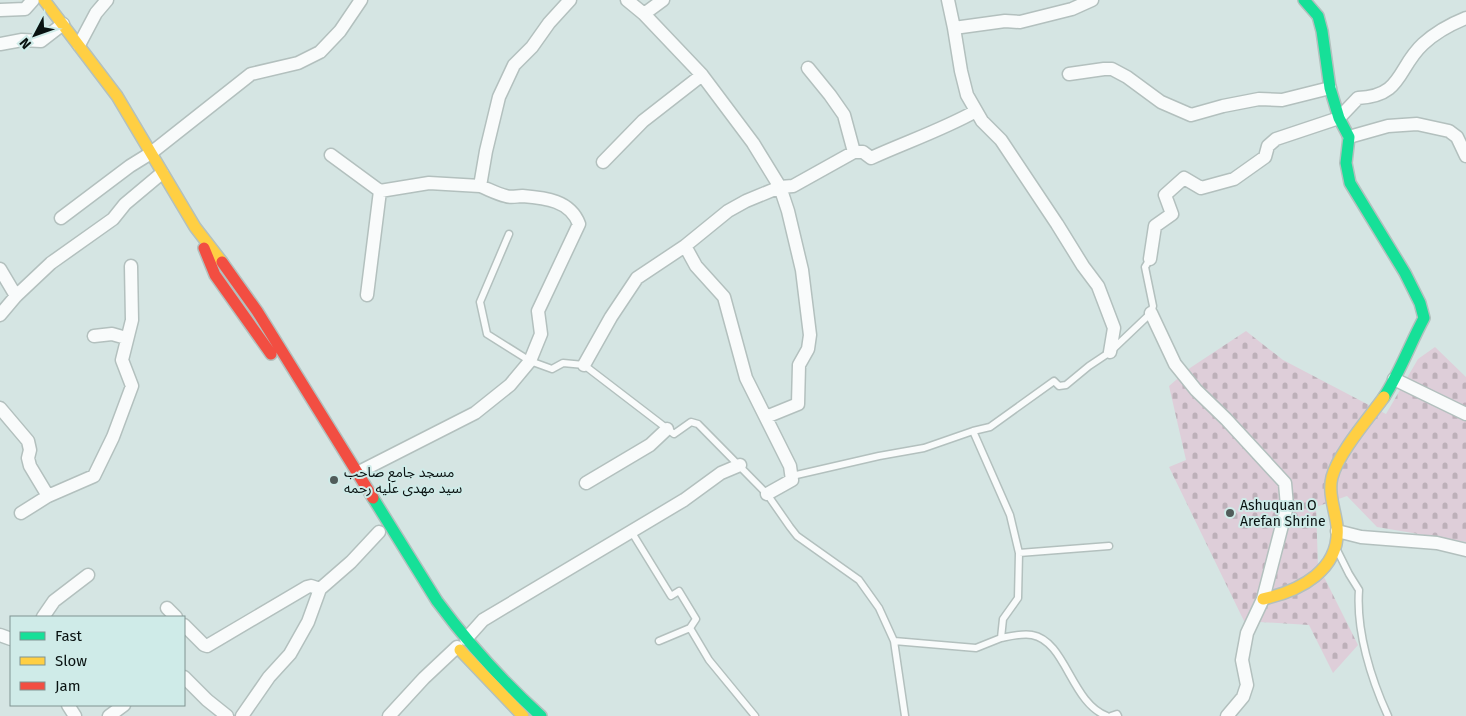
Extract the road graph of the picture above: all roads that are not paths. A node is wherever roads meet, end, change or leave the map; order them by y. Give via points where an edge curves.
1 (33, 0) edge
2 (44, 0) edge
3 (107, 0) edge
4 (361, 0) edge
5 (570, 0) edge
6 (627, 0) edge
7 (663, 0) edge
8 (948, 0) edge
9 (1092, 0) edge
10 (1304, 0) edge
11 (0, 10) edge
12 (644, 14) junction
13 (1466, 18) edge
14 (63, 24) junction
15 (954, 28) junction
16 (0, 44) edge
17 (79, 45) junction
18 (808, 68) dead end
19 (1069, 74) dead end
20 (702, 76) junction
21 (1330, 88) junction
22 (976, 112) junction
23 (1339, 118) junction
24 (1349, 137) junction
25 (151, 152) junction
26 (854, 152) junction
27 (331, 155) dead end
28 (1466, 156) edge
29 (604, 162) dead end
30 (162, 173) junction
31 (480, 186) junction
32 (780, 187) junction
33 (380, 191) junction
34 (61, 218) dead end
35 (195, 226) junction
36 (509, 234) dead end
37 (685, 246) junction
38 (1150, 259) joint
39 (131, 266) dead end
40 (0, 269) edge
41 (368, 295) dead end
42 (16, 296) junction
43 (1151, 313) junction
44 (0, 315) edge
45 (94, 336) dead end
46 (126, 338) junction
47 (1110, 352) junction
48 (530, 361) junction
49 (584, 365) junction
50 (1394, 379) junction
51 (0, 408) edge
52 (1466, 414) edge
53 (766, 417) junction
54 (667, 429) junction
55 (973, 431) junction
56 (326, 445) dead end
57 (740, 465) junction
58 (357, 473) junction
59 (792, 476) junction
60 (586, 483) dead end
61 (767, 494) junction
62 (48, 496) junction
63 (21, 513) dead end
64 (631, 531) junction
65 (1338, 531) junction
66 (379, 532) dead end
67 (1109, 546) dead end
68 (1336, 548) junction
69 (1466, 550) edge
70 (1019, 553) junction
71 (88, 575) dead end
72 (320, 589) junction
73 (1263, 599) junction
74 (44, 616) edge
75 (185, 626) edge
76 (690, 628) junction
77 (1001, 638) junction
78 (659, 641) dead end
79 (894, 641) junction
80 (458, 642) junction
81 (185, 678) edge
82 (123, 706) edge
83 (109, 716) edge
84 (228, 716) edge
85 (242, 716) edge
86 (389, 716) edge
87 (523, 716) edge
88 (542, 716) edge
89 (755, 716) edge
90 (905, 716) edge
91 (1107, 716) edge
92 (1111, 716) edge
93 (1118, 716) edge
94 (1226, 716) edge
95 (1388, 716) edge

1 - 11 street via 25,9
2 - 14 main road
3 - 17 street
4 - 25 street via 340,31 320,52 298,64 251,74
5 - 31 street via 514,65 499,97
6 - 12 street
7 - 12 street
8 - 15 street
9 - 15 street via 1072,9 1020,22
10 - 21 main road via 1318,16
12 - 20 street
13 - 23 street via 1436,33 1422,45 1390,88 1373,98 1358,98
14 - 16 street via 41,41
14 - 17 main road
15 - 22 street via 967,95
17 - 25 main road via 117,96
18 - 26 street via 844,115
19 - 21 street via 1112,69 1162,102 1191,115 1259,99 1282,100
20 - 29 street via 643,121
20 - 32 street via 753,143
21 - 23 main road
22 - 26 street via 872,158 863,152
22 - 47 street via 1001,140 1098,286 1114,328
23 - 24 main road
23 - 38 street via 1276,138 1268,146 1265,157 1234,179 1201,188 1184,178 1165,195 1172,214 1155,226
24 - 28 street via 1388,126 1418,124 1457,136
24 - 50 main road via 1346,163 1350,182 1405,273 1424,318
25 - 30 main road
25 - 34 street
26 - 32 street via 793,186
27 - 33 street
30 - 35 main road
30 - 42 street via 125,204 113,219 51,263
31 - 33 street via 429,183
31 - 48 street via 507,197 548,199 565,205 575,214 579,224 538,311 541,334
32 - 37 street via 728,211
32 - 53 street via 802,270 810,335 808,349 799,365 798,404
33 - 41 street
35 - 56 main road via 215,274 266,346
35 - 58 main road via 257,311
36 - 48 lane via 480,302 487,334
37 - 49 street via 637,278
37 - 53 street via 696,266 724,297 746,378
38 - 43 lane via 1144,267 1153,306
39 - 46 street via 132,320
40 - 42 street
42 - 44 street
43 - 47 lane
43 - 73 street via 1174,364 1285,483 1287,506
45 - 46 street via 112,334
46 - 62 street via 122,360 132,386 94,476
47 - 55 lane via 1066,385 1059,386 1054,381 990,427
48 - 49 lane via 552,369 563,363
48 - 58 street via 510,386 475,413
49 - 54 lane
50 - 52 street
50 - 65 main road via 1333,474 1332,502
51 - 62 street via 28,441 30,466
53 - 59 street
54 - 57 lane via 674,434 691,422 698,424
54 - 60 street via 650,446
55 - 59 lane via 924,448
55 - 70 lane via 1010,515
57 - 61 lane
57 - 64 street via 721,473 684,500
58 - 80 main road via 437,601
59 - 61 street via 792,480
61 - 79 lane via 798,536 866,588
62 - 63 street
64 - 76 lane via 671,596 679,592 688,603 696,619
64 - 80 street via 483,620
65 - 68 main road
65 - 69 street via 1369,538 1437,543
66 - 72 street
67 - 70 lane
68 - 73 main road via 1323,570 1302,586 1280,596
68 - 95 lane via 1360,590 1361,632 1378,694
70 - 77 lane via 1018,598 1003,620
71 - 74 street via 54,601
72 - 75 street via 307,587 207,646
72 - 85 street via 308,622 290,654 269,677
73 - 94 street via 1247,632 1242,660 1247,685 1243,697
76 - 78 lane
76 - 89 lane via 709,660
77 - 79 lane via 976,648
77 - 91 lane via 1030,634 1041,637 1054,649 1078,691 1099,713
79 - 90 lane
80 - 86 street
80 - 87 main road via 479,672
80 - 88 main road
81 - 84 street
82 - 83 street
92 - 93 lane

